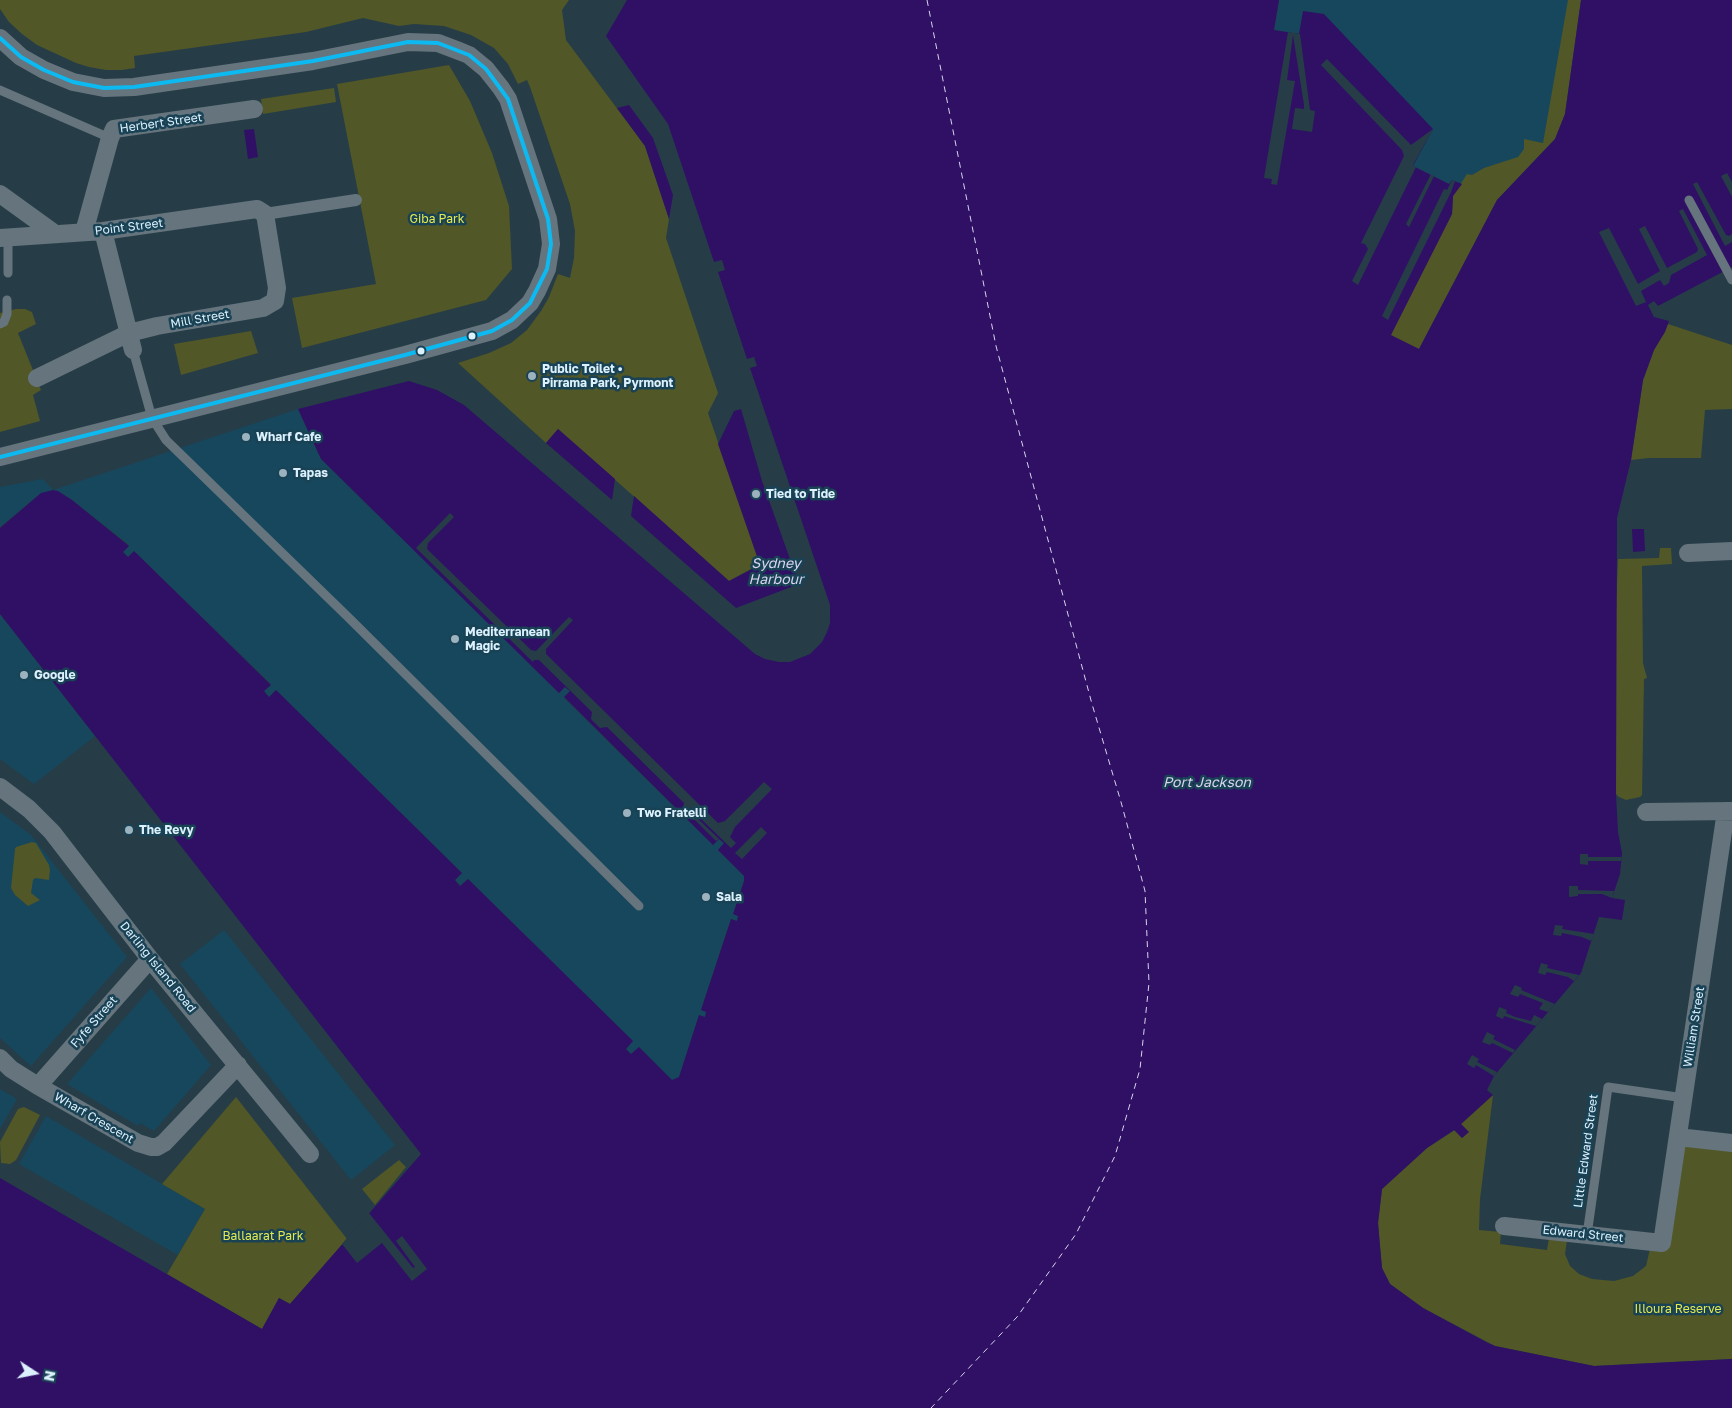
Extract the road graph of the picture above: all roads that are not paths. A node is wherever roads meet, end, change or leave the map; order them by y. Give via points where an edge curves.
1 (0, 38) edge
2 (0, 90) edge
3 (254, 109) dead end
4 (110, 138) junction
5 (0, 194) edge
6 (356, 200) dead end
7 (1689, 200) dead end
8 (261, 212) junction
9 (102, 231) junction
10 (84, 232) junction
11 (54, 234) junction
12 (4, 238) edge
13 (8, 273) dead end
14 (1732, 280) edge
15 (8, 300) dead end
16 (0, 324) edge
17 (131, 342) junction
18 (37, 378) dead end
19 (0, 457) edge
20 (1732, 551) edge
21 (1688, 553) dead end
22 (0, 786) edge
23 (1729, 811) edge
24 (1646, 812) dead end
25 (639, 906) dead end
26 (150, 959) junction
27 (4, 1065) edge
28 (238, 1065) junction
29 (38, 1086) junction
30 (1684, 1098) junction
31 (1678, 1137) junction
32 (1732, 1143) edge
33 (310, 1154) dead end
34 (1504, 1226) dead end
35 (1587, 1235) junction
36 (1662, 1243) joint

1 - 19 street via 21,57 44,70 73,82 104,88 134,87 313,61 408,42 450,47 468,55 486,69 508,99 548,219 551,244 547,269 530,303 512,320 492,331
2 - 4 lane
3 - 4 street, Herbert Street via 114,129
4 - 10 street, Herbert Street
5 - 11 street
6 - 8 street, Point Street
7 - 14 lane
8 - 9 street, Point Street
8 - 17 street, Mill Street via 278,288 275,301 263,308 156,326
9 - 10 street, Point Street
9 - 17 street
10 - 11 street, Point Street
11 - 12 street, Point Street
12 - 13 lane
15 - 16 lane via 7,314
17 - 18 street, Mill Street
17 - 25 lane via 152,418 166,440
20 - 21 street
22 - 26 street, Darling Island Road via 52,832
23 - 24 street
23 - 30 street, William Street
26 - 28 street, Darling Island Road
26 - 29 street, Fyfe Street
27 - 29 street, Wharf Crescent
28 - 29 street, Wharf Crescent via 157,1147 138,1144
28 - 33 street, Darling Island Road
30 - 31 street, William Street
30 - 35 lane, Little Edward Street via 1608,1087
31 - 32 street
31 - 36 street, William Street
34 - 35 street, Edward Street
35 - 36 street, Edward Street

